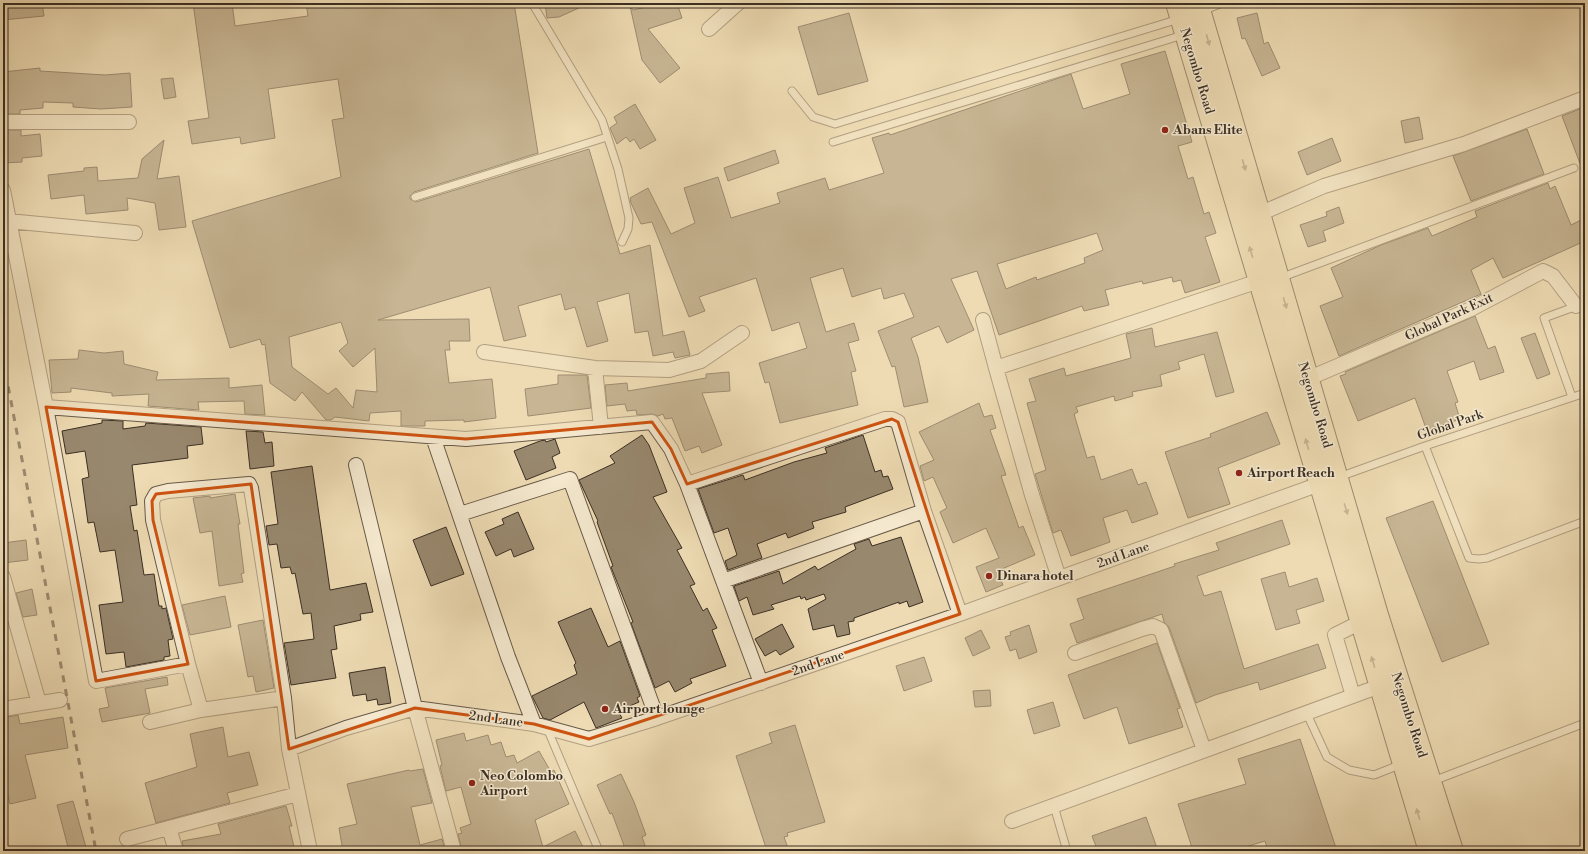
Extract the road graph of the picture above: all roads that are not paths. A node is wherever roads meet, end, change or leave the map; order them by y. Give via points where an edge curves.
1 (532, 3) edge
2 (738, 3) edge
3 (1222, 3) edge
4 (1188, 14) edge
5 (709, 29) dead end
6 (792, 91) dead end
7 (1585, 98) edge
8 (3, 122) edge
9 (129, 122) dead end
10 (607, 138) junction
11 (833, 142) dead end
12 (1574, 168) dead end
13 (3, 190) edge
14 (415, 197) dead end
15 (1259, 214) junction
16 (8, 221) junction
17 (135, 233) dead end
18 (622, 242) dead end
19 (1269, 279) junction
20 (1580, 305) edge
21 (983, 320) dead end
22 (742, 333) dead end
23 (484, 352) dead end
24 (595, 368) junction
25 (996, 368) junction
26 (1307, 379) junction
27 (1585, 393) edge
28 (1572, 397) junction
29 (46, 407) junction
30 (601, 427) junction
31 (433, 437) junction
32 (1425, 446) junction
33 (356, 465) dead end
34 (1328, 481) junction
35 (687, 484) junction
36 (924, 511) junction
37 (460, 514) junction
38 (1585, 521) edge
39 (3, 577) edge
40 (1059, 578) junction
41 (723, 581) junction
42 (960, 614) junction
43 (1369, 618) junction
44 (1075, 654) dead end
45 (188, 664) junction
46 (761, 683) junction
47 (1380, 686) junction
48 (1353, 696) junction
49 (284, 698) junction
50 (60, 700) dead end
51 (39, 703) junction
52 (415, 708) junction
53 (3, 709) edge
54 (201, 710) junction
55 (1307, 714) junction
56 (657, 718) junction
57 (150, 722) dead end
58 (1585, 723) edge
59 (540, 726) junction
60 (288, 749) junction
61 (1204, 750) junction
62 (1403, 764) junction
63 (1431, 782) junction
64 (298, 794) junction
65 (1054, 806) junction
66 (1012, 821) dead end
67 (169, 828) junction
68 (127, 839) dead end
69 (176, 851) edge
70 (310, 851) edge
71 (454, 851) edge
72 (599, 851) edge
73 (1067, 851) edge
74 (1430, 851) edge
75 (1452, 851) edge

1 - 10 lane via 602,120
2 - 5 street
3 - 4 lane
4 - 6 lane via 835,124 813,118
4 - 11 lane
4 -> 15 highway, Negombo Road
19 -> 4 highway, Negombo Road
7 - 15 street via 1464,144 1324,186
8 - 9 street
10 - 14 lane
10 - 18 lane via 618,169 629,218 628,229
12 - 19 lane
13 - 16 street
15 - 19 highway, Negombo Road
16 - 17 street
16 - 29 street
19 - 25 street
19 -> 26 highway, Negombo Road
34 -> 19 highway, Negombo Road
20 - 26 street, Global Park Exit via 1553,276 1543,271 1470,309
20 - 28 lane via 1544,318
21 - 25 street
22 - 24 street via 701,361 686,366 669,370
23 - 24 street
24 - 30 street
25 - 40 street via 1032,495
26 - 34 highway, Negombo Road
27 - 28 lane, Global Park
28 - 32 lane, Global Park
29 - 31 street
29 - 45 street via 96,681
30 - 31 street via 466,439
30 - 35 street via 652,422 671,449
31 - 37 street
32 - 34 lane, Global Park
32 - 38 lane via 1469,558 1487,558
33 - 52 street
34 - 40 street, 2nd Lane
34 - 43 highway, Negombo Road
35 - 36 street via 885,419 892,419 898,422
35 - 41 street
36 - 41 street
36 - 42 street
37 - 56 street via 570,479
37 - 59 street via 508,657
39 - 51 street
40 - 42 street, 2nd Lane
41 - 46 street
42 - 46 street, 2nd Lane
47 -> 43 highway, Negombo Road
43 - 48 street via 1335,635
43 - 63 highway, Negombo Road
44 - 61 street via 1142,629 1153,626 1161,630
45 - 49 street via 153,520 152,502 156,494 168,491 249,484 252,488
45 - 54 street
46 - 56 street, 2nd Lane
47 - 48 street
47 - 62 highway, Negombo Road
48 - 55 street
49 - 54 street
49 - 60 street
50 - 51 street
51 - 53 street
52 - 59 street, 2nd Lane
52 - 60 street, 2nd Lane via 346,728
52 - 71 street
54 - 57 street
55 - 61 street
55 - 62 lane via 1327,757 1349,770 1374,775
56 - 59 street, 2nd Lane via 589,739
58 - 63 lane
59 - 72 lane
60 - 64 street
61 - 65 street
74 -> 62 highway, Negombo Road
63 - 75 highway, Negombo Road
64 - 67 street
64 - 70 street
65 - 66 street
65 - 73 lane
67 - 68 street
67 - 69 street

